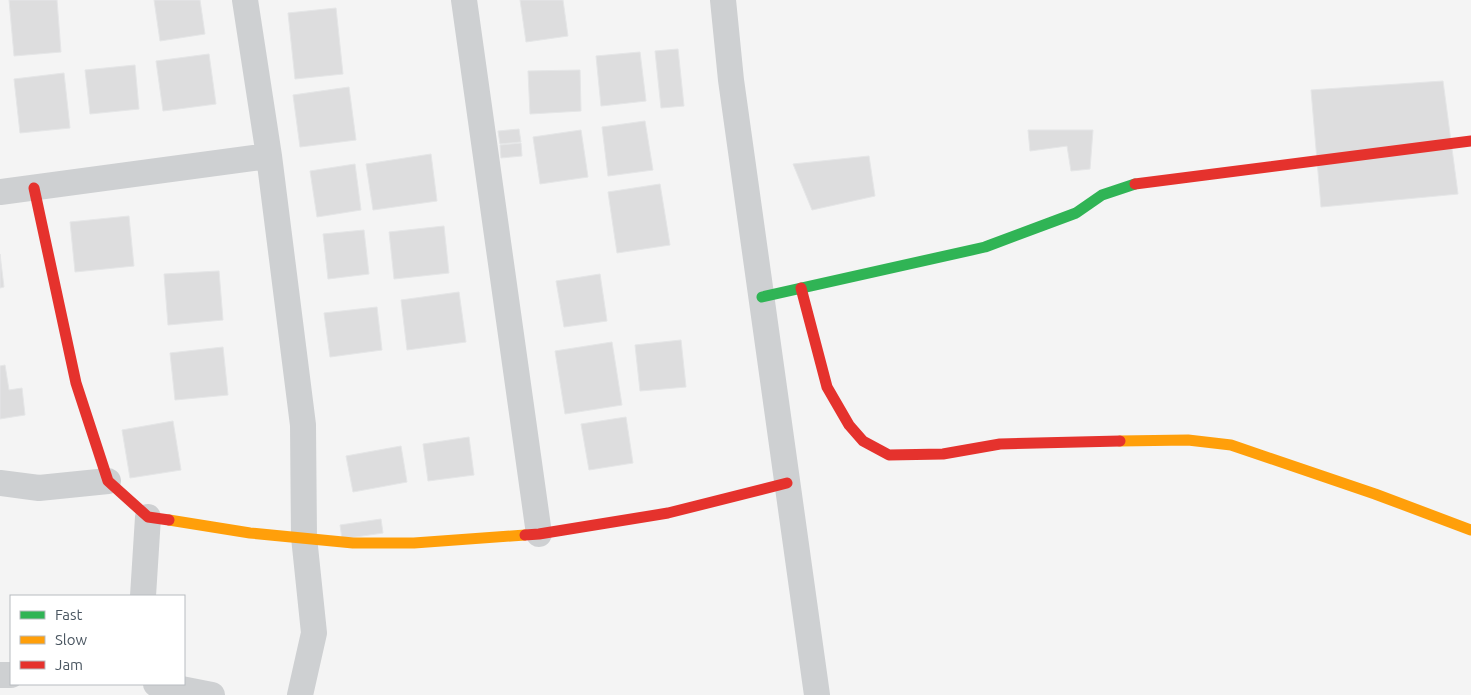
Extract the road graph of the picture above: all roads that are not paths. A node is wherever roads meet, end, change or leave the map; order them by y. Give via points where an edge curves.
1 (245, 0) edge
2 (464, 0) edge
3 (723, 0) edge
4 (1471, 141) edge
5 (269, 156) junction
6 (34, 188) junction
7 (0, 192) edge
8 (801, 288) junction
9 (762, 297) junction
10 (108, 481) junction
11 (787, 483) junction
12 (0, 484) edge
13 (148, 517) junction
14 (1471, 530) edge
15 (539, 534) junction
16 (304, 537) junction
17 (143, 595) edge
18 (161, 685) edge
19 (212, 695) edge
20 (300, 695) edge
21 (817, 695) edge

1 - 5 street
2 - 15 street
3 - 9 street
4 - 8 street via 1136,183 1102,195 1076,213 984,247
5 - 6 street
5 - 16 street via 303,425
6 - 7 street
6 - 10 street via 76,383
8 - 9 street
8 - 14 street via 827,388 849,426 864,441 889,455 943,454 1008,444 1188,440 1231,445
9 - 11 street
10 - 12 street via 39,488
10 - 13 street
11 - 15 street via 668,513
11 - 21 street
13 - 16 street via 250,533
13 - 17 street
15 - 16 street via 414,543
16 - 20 street via 314,632
18 - 19 street

